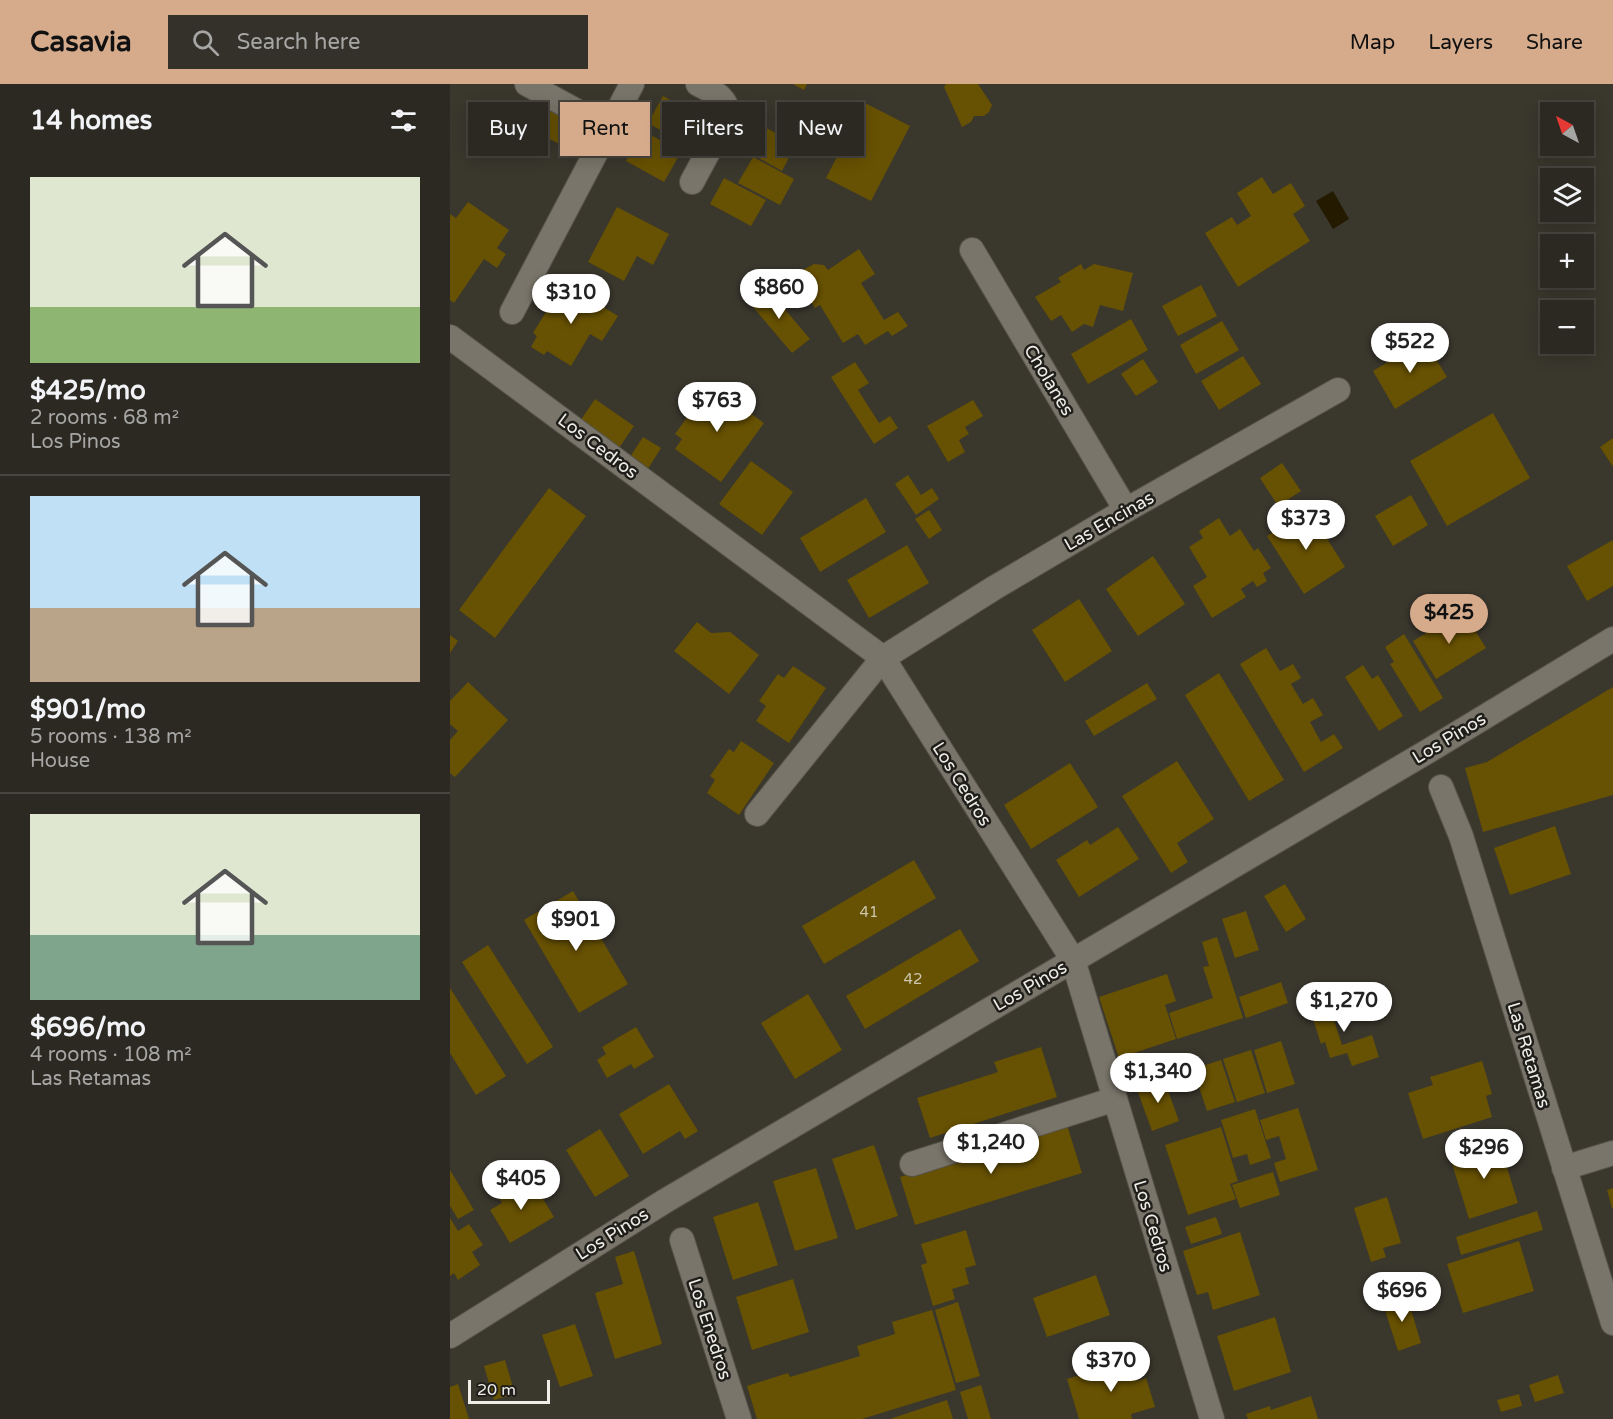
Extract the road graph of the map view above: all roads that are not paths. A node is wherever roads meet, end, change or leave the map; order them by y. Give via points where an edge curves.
1 (527, 84) edge
2 (632, 84) edge
3 (698, 84) edge
4 (560, 102) edge
5 (622, 102) edge
6 (593, 156) edge
7 (692, 182) dead end
8 (972, 250) dead end
9 (512, 312) dead end
10 (450, 337) edge
11 (1338, 390) dead end
12 (1126, 510) junction
13 (1613, 639) edge
14 (883, 657) junction
15 (1441, 787) dead end
16 (757, 814) dead end
17 (1073, 960) junction
18 (1115, 1099) junction
19 (1613, 1153) edge
20 (912, 1164) dead end
21 (1564, 1168) junction
22 (682, 1240) dead end
23 (1613, 1323) edge
24 (450, 1336) edge
25 (739, 1419) edge
26 (1212, 1419) edge

1 - 4 street
2 - 5 street
3 - 7 street via 720,96 728,115
6 - 9 street
8 - 12 street, Cholanes
10 - 14 street, Los Cedros
11 - 12 street, Las Encinas
12 - 14 street, Las Encinas
13 - 17 street, Los Pinos
14 - 16 street, Las Encinas
14 - 17 street, Los Cedros
15 - 21 street, Las Retamas via 1461,836
17 - 18 street, Los Cedros
17 - 24 street, Los Pinos via 665,1201
18 - 20 street
18 - 26 street, Los Cedros
19 - 21 street
21 - 23 street, Las Retamas
22 - 25 street, Los Enedros

